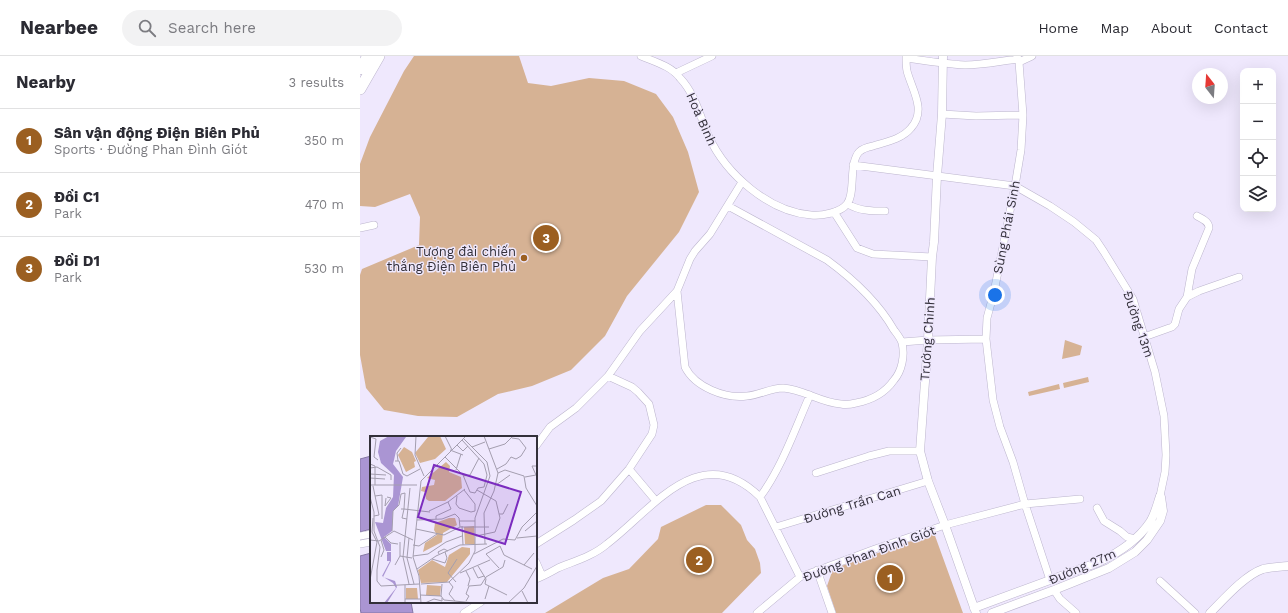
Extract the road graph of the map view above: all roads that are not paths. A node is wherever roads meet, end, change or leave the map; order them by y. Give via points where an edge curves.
1 (368, 56) edge
2 (379, 56) edge
3 (641, 56) edge
4 (712, 56) edge
5 (1032, 56) edge
6 (906, 57) edge
7 (1018, 59) edge
8 (942, 60) edge
9 (360, 69) edge
10 (676, 73) junction
11 (360, 89) edge
12 (942, 114) junction
13 (1022, 115) junction
14 (853, 166) junction
15 (936, 176) junction
16 (742, 182) junction
17 (1015, 186) junction
18 (848, 204) junction
19 (728, 206) junction
20 (886, 211) dead end
21 (834, 212) junction
22 (1197, 216) dead end
23 (374, 226) dead end
24 (360, 228) edge
25 (932, 256) junction
26 (1239, 277) dead end
27 (677, 291) junction
28 (1187, 297) junction
29 (1144, 337) junction
30 (986, 339) junction
31 (928, 340) junction
32 (902, 342) junction
33 (608, 376) junction
34 (810, 395) junction
35 (537, 445) edge
36 (920, 450) junction
37 (629, 469) junction
38 (816, 473) dead end
39 (928, 482) junction
40 (1160, 496) junction
41 (760, 497) junction
42 (1080, 499) dead end
43 (656, 501) junction
44 (1025, 504) junction
45 (1097, 508) dead end
46 (945, 525) junction
47 (776, 528) junction
48 (370, 534) edge
49 (360, 536) edge
50 (1135, 539) junction
51 (370, 542) edge
52 (537, 543) edge
53 (360, 544) edge
54 (1288, 566) edge
55 (537, 567) edge
56 (817, 570) junction
57 (800, 577) junction
58 (539, 578) edge
59 (1050, 580) junction
60 (1160, 581) dead end
61 (1054, 590) junction
62 (1018, 592) junction
63 (1022, 602) junction
64 (479, 603) edge
65 (975, 610) edge
66 (464, 613) edge
67 (757, 613) edge
68 (832, 613) edge
69 (992, 613) edge
70 (1076, 613) edge
71 (1195, 613) edge
72 (1210, 613) edge

1 - 9 highway
2 - 11 highway
3 - 10 street, Hoà Bình
4 - 10 street
5 - 7 street
6 - 8 street
6 - 14 street via 907,70 918,105 915,121 903,135 859,152
7 - 8 street via 966,65
7 - 13 street, Sùng Phái Sinh
8 - 12 street, Trường Chinh
10 - 16 street, Hoà Bình via 694,98 714,148
12 - 13 street
12 - 15 street, Trường Chinh
13 - 17 street, Sùng Phái Sinh via 1021,150
14 - 15 street, Đường 13m
14 - 18 street
15 - 17 street, Đường 13m
15 - 25 street, Trường Chinh
16 - 19 street
16 - 21 street, Hoà Bình via 760,196 790,211 815,216
17 - 29 street, Đường 13m via 1074,222 1096,240 1133,299
17 - 30 street, Sùng Phái Sinh via 987,318
18 - 20 street via 863,210
18 - 21 street, Hoà Bình
19 - 27 street via 690,259
19 - 32 street via 840,269 878,306
21 - 25 street via 857,248 873,254
22 - 28 street via 1209,224 1209,228 1192,269
23 - 24 street
25 - 31 street, Trường Chinh
26 - 28 street
27 - 33 street via 640,331
27 - 34 street via 685,367 703,386 732,396 747,396 782,388
28 - 29 street via 1179,309 1174,325
29 - 40 street, Đường 13m via 1155,372 1164,416 1165,472
30 - 31 street
30 - 44 street, Sùng Phái Sinh via 993,400
31 - 32 street
31 - 36 street, Trường Chinh
32 - 34 street via 902,365 898,376 876,397 857,403 841,404
33 - 35 street via 576,408 550,427
33 - 37 street via 638,392 649,404 652,415 652,434
34 - 41 street via 784,455
36 - 38 street via 890,451
36 - 39 street, Trường Chinh
37 - 43 street
37 - 52 street via 601,501
39 - 46 street, Trường Chinh
39 - 47 street, Đường Trần Can
40 - 50 street, Đường 27m via 1150,522
40 - 61 street, Đường 27m via 1163,511 1160,521 1135,552 1109,568
41 - 43 street via 742,483 726,476 711,474 685,481
41 - 47 street
42 - 44 street, Đường Phan Đình Giót
43 - 58 street via 596,553
44 - 46 street, Đường Phan Đình Giót
44 - 59 street, Sùng Phái Sinh
45 - 50 street via 1104,521 1127,537
46 - 56 street, Đường Phan Đình Giót
46 - 65 street, Trường Chinh
47 - 57 street
48 - 49 street
50 - 59 street, Đường 27m via 1106,559
51 - 53 street
54 - 72 street via 1272,567 1254,573
55 - 58 street
56 - 57 street, Đường Phan Đình Giót
56 - 68 street
57 - 67 street, Đường Phan Đình Giót
59 - 61 street
59 - 62 street, Đường 27m
60 - 71 street
61 - 63 street, Đường 27m
61 - 70 street
62 - 63 street
62 - 65 street, Đường 27m
63 - 69 street, Đường 27m
64 - 66 street

